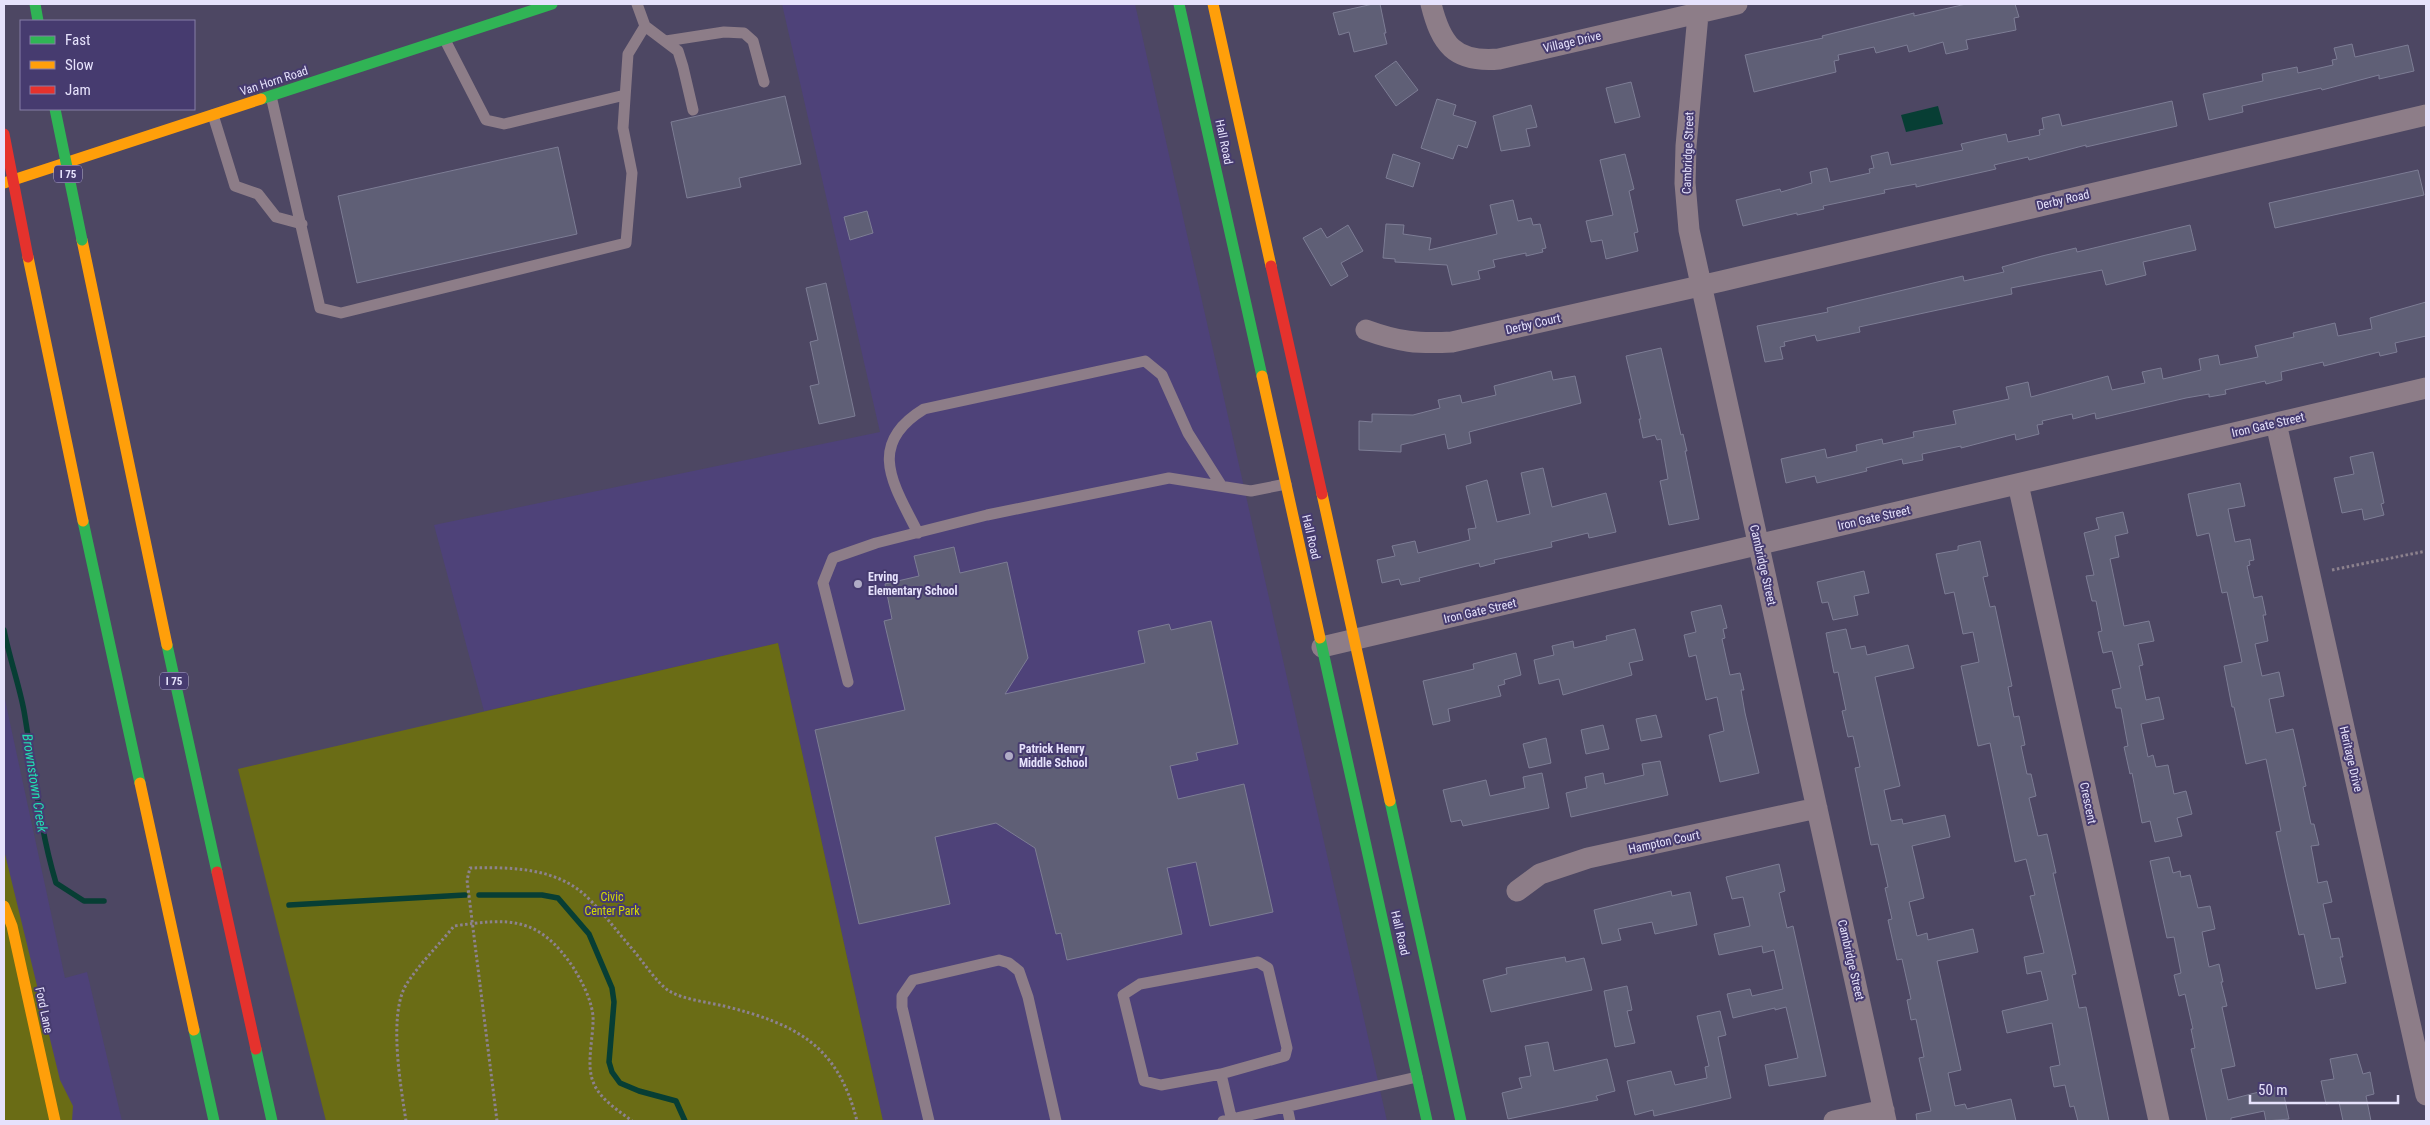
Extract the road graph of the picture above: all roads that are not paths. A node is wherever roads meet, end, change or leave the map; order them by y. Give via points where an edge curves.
1 (35, 4) edge
2 (552, 4) edge
3 (637, 4) edge
4 (1179, 4) edge
5 (1213, 4) edge
6 (1736, 4) edge
7 (1431, 7) edge
8 (1698, 8) edge
9 (38, 20) edge
10 (645, 26) junction
11 (445, 39) junction
12 (666, 42) junction
13 (764, 82) dead end
14 (625, 95) junction
15 (271, 96) junction
16 (55, 110) edge
17 (693, 110) dead end
18 (213, 115) junction
19 (2426, 115) edge
20 (4, 134) edge
21 (4, 183) edge
22 (302, 224) junction
23 (1700, 286) junction
24 (1366, 330) dead end
25 (2426, 388) edge
26 (2276, 423) junction
27 (1290, 484) junction
28 (2018, 484) junction
29 (1221, 485) junction
30 (918, 532) junction
31 (1758, 546) junction
32 (1354, 640) junction
33 (1322, 648) junction
34 (848, 682) dead end
35 (1816, 808) junction
36 (1517, 891) dead end
37 (4, 906) edge
38 (1222, 1074) junction
39 (1422, 1076) junction
40 (2426, 1095) edge
41 (1287, 1107) junction
42 (1885, 1116) edge
43 (55, 1121) edge
44 (214, 1121) edge
45 (272, 1121) edge
46 (929, 1121) edge
47 (1056, 1121) edge
48 (1229, 1121) edge
49 (1290, 1121) edge
50 (1427, 1121) edge
51 (1462, 1121) edge
52 (1834, 1121) edge
53 (2159, 1121) edge

1 - 9 main road
2 - 11 main road, Van Horn Road
3 - 10 lane
4 - 27 main road, Hall Road
5 - 32 main road, Hall Road via 1314,478
6 - 8 street, Village Drive
7 - 8 street, Village Drive via 1436,26 1451,47 1484,61
8 - 23 street, Cambridge Street via 1685,183 1689,230
10 - 12 lane
10 - 14 lane via 628,54
11 - 14 lane via 486,120 504,124
11 - 15 main road, Van Horn Road
12 - 13 lane via 724,32 744,33 753,41
12 - 17 lane via 678,51
14 - 22 lane via 623,128 632,173 626,243 341,313 320,308
15 - 18 main road, Van Horn Road
15 - 22 lane
16 - 45 main road, I 75, bridge via 143,539
18 - 21 main road, Van Horn Road
18 - 22 lane via 235,186 258,194 276,217
19 - 23 street, Derby Road
20 - 44 main road, bridge via 85,532
23 - 24 street, Derby Court via 1452,342 1418,344
23 - 31 street, Cambridge Street
25 - 26 street, Iron Gate Street
26 - 28 street, Iron Gate Street
26 - 40 street, Heritage Drive
27 - 29 lane via 1251,491
27 - 33 main road, Hall Road
28 - 31 street, Iron Gate Street
28 - 53 street, Crescent
29 - 30 lane via 1168,478
29 - 30 lane via 1188,433 1162,375 1146,361 924,409 906,421 888,453 891,479
30 - 34 lane via 833,558 823,583
31 - 32 street, Iron Gate Street
31 - 35 street, Cambridge Street
32 - 33 street, Iron Gate Street
32 - 51 main road, Hall Road via 1446,1071
33 - 39 main road, Hall Road
35 - 36 street, Hampton Court via 1588,858 1540,874
35 - 42 street, Cambridge Street
37 - 43 main road, Ford Lane via 12,926
38 - 38 lane via 1284,1056 1287,1048 1268,968 1258,962 1140,984 1123,995 1144,1081 1161,1085
38 - 48 lane
39 - 41 lane
39 - 50 main road, Hall Road
41 - 48 lane
41 - 49 lane
42 - 52 street
46 - 47 lane via 902,996 913,980 998,960 1009,962 1019,971 1028,997

